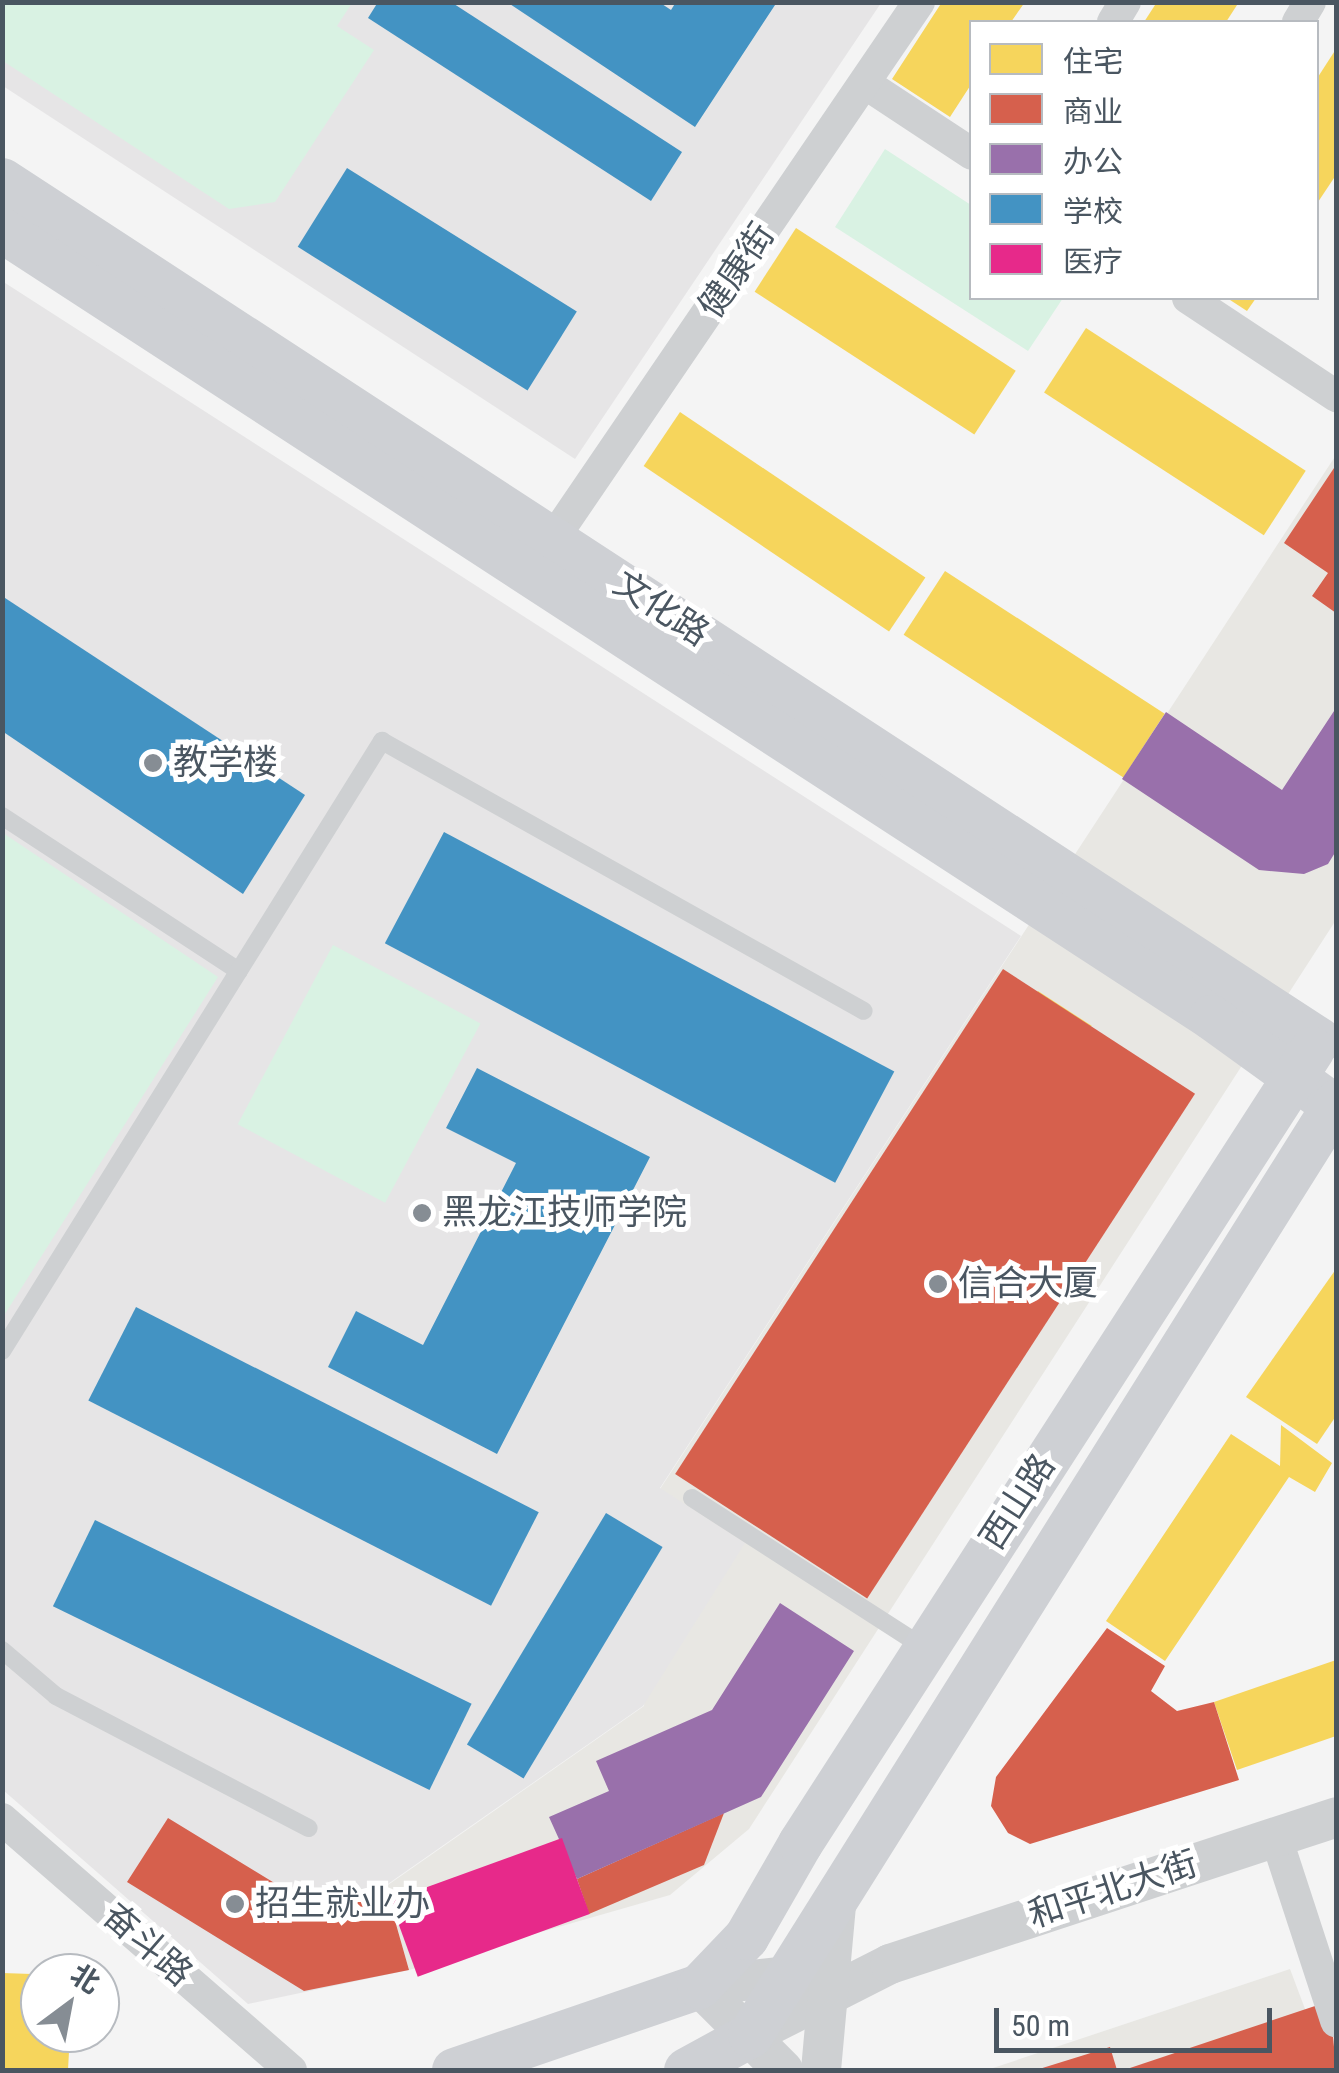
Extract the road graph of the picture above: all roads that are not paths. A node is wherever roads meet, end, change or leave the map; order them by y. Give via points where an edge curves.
1 (918, 2) edge
2 (866, 84) junction
3 (969, 152) edge
4 (2, 180) edge
5 (2, 230) edge
6 (1191, 300) edge
7 (1336, 396) edge
8 (502, 530) junction
9 (554, 539) junction
10 (2, 816) edge
11 (239, 971) junction
12 (864, 1011) dead end
13 (1316, 1043) edge
14 (1336, 1101) edge
15 (2, 1351) edge
16 (692, 1498) dead end
17 (925, 1648) junction
18 (2, 1650) edge
19 (1336, 1817) edge
20 (2, 1819) edge
21 (309, 1828) dead end
22 (1276, 1837) junction
23 (837, 1892) junction
24 (759, 1965) junction
25 (828, 1983) junction
26 (699, 1986) junction
27 (1336, 2021) edge
28 (738, 2041) junction
29 (291, 2070) edge
30 (454, 2070) edge
31 (686, 2070) edge
32 (783, 2070) edge
33 (821, 2070) edge

1 - 2 street, 健康街
2 - 3 street
2 - 9 street, 健康街
4 - 8 main road, 文化路
5 - 8 main road, 文化路
6 - 7 street
8 - 9 main road, 文化路
8 - 13 main road, 文化路
9 - 13 main road, 文化路
10 - 11 lane
11 - 12 lane via 382,741
11 - 15 lane
13 - 14 main road
13 - 17 main road, 西山路
14 - 23 main road, 西山路
16 - 17 lane
17 - 24 main road, 西山路
18 - 21 lane via 56,1696
19 - 22 street, 和平北大街
20 - 29 street, 奋斗路
22 - 25 street, 和平北大街
22 - 27 street
23 - 24 main road, 西山路
23 - 25 street
24 - 25 street, 和平北大街
24 - 26 main road, 西山路
24 - 28 main road, 西山路
25 - 28 street, 和平北大街
25 - 33 street
26 - 28 street
26 - 30 main road
28 - 31 main road, 和平北大街
28 - 32 street

